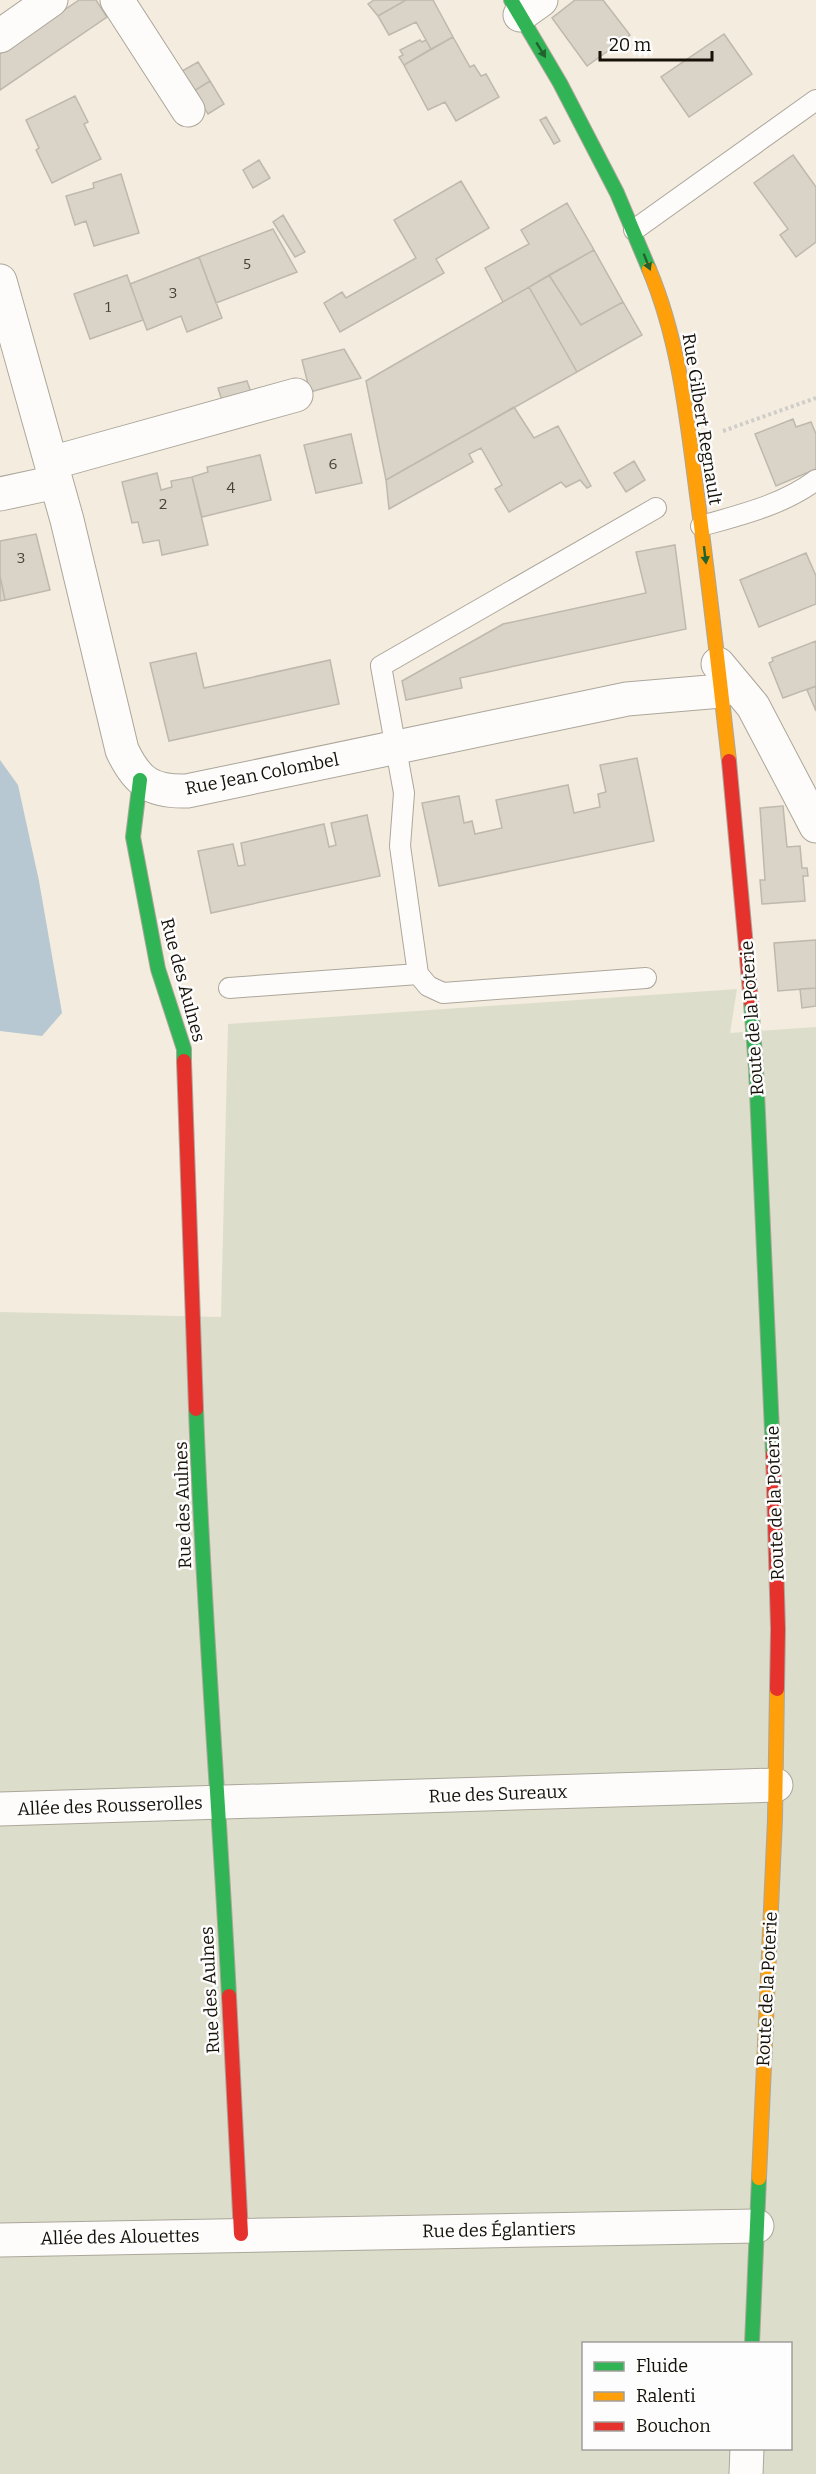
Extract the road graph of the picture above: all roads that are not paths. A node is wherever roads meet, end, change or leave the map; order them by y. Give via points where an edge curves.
1 (51, 0) edge
2 (117, 0) edge
3 (524, 5) edge
4 (0, 36) edge
5 (816, 100) edge
6 (188, 110) dead end
7 (634, 230) junction
8 (1, 287) edge
9 (296, 395) dead end
10 (54, 473) junction
11 (816, 480) edge
12 (0, 494) edge
13 (656, 508) dead end
14 (701, 526) junction
15 (720, 678) junction
16 (396, 747) junction
17 (140, 780) junction
18 (816, 826) edge
19 (418, 975) junction
20 (646, 978) dead end
21 (229, 988) dead end
22 (776, 1785) junction
23 (219, 1803) junction
24 (0, 1809) edge
25 (757, 2226) junction
26 (241, 2234) junction
27 (0, 2240) edge
28 (752, 2342) edge
29 (747, 2450) edge
30 (746, 2474) edge

1 - 4 street
2 - 6 street
3 -> 7 street, Rue Gilbert Regnault
5 - 7 lane
7 -> 14 street, Rue Gilbert Regnault via 665,312 680,370
8 - 10 street
9 - 10 street
10 - 12 street
10 - 17 street via 122,750
11 - 14 lane via 803,490 749,513
13 - 16 lane via 381,666
14 -> 15 street, Rue Gilbert Regnault
15 - 16 street, Rue Jean Colombel via 669,694 627,699
15 - 18 street via 753,706
15 - 22 street, Route de la Poterie via 743,898 756,1080 778,1592
16 - 17 street, Rue Jean Colombel via 187,791 169,791
16 - 19 lane via 404,793 400,846
17 - 23 street, Rue des Aulnes via 133,837 158,969 184,1049 201,1540
19 - 20 lane via 428,986 443,993
19 - 21 lane
22 - 23 street, Rue des Sureaux
22 - 25 street, Route de la Poterie
23 - 24 street, Allée des Rousserolles
23 - 26 street, Rue des Aulnes
25 - 26 street, Rue des Églantiers
25 - 28 street, Route de la Poterie
26 - 27 street, Allée des Alouettes
29 - 30 street

